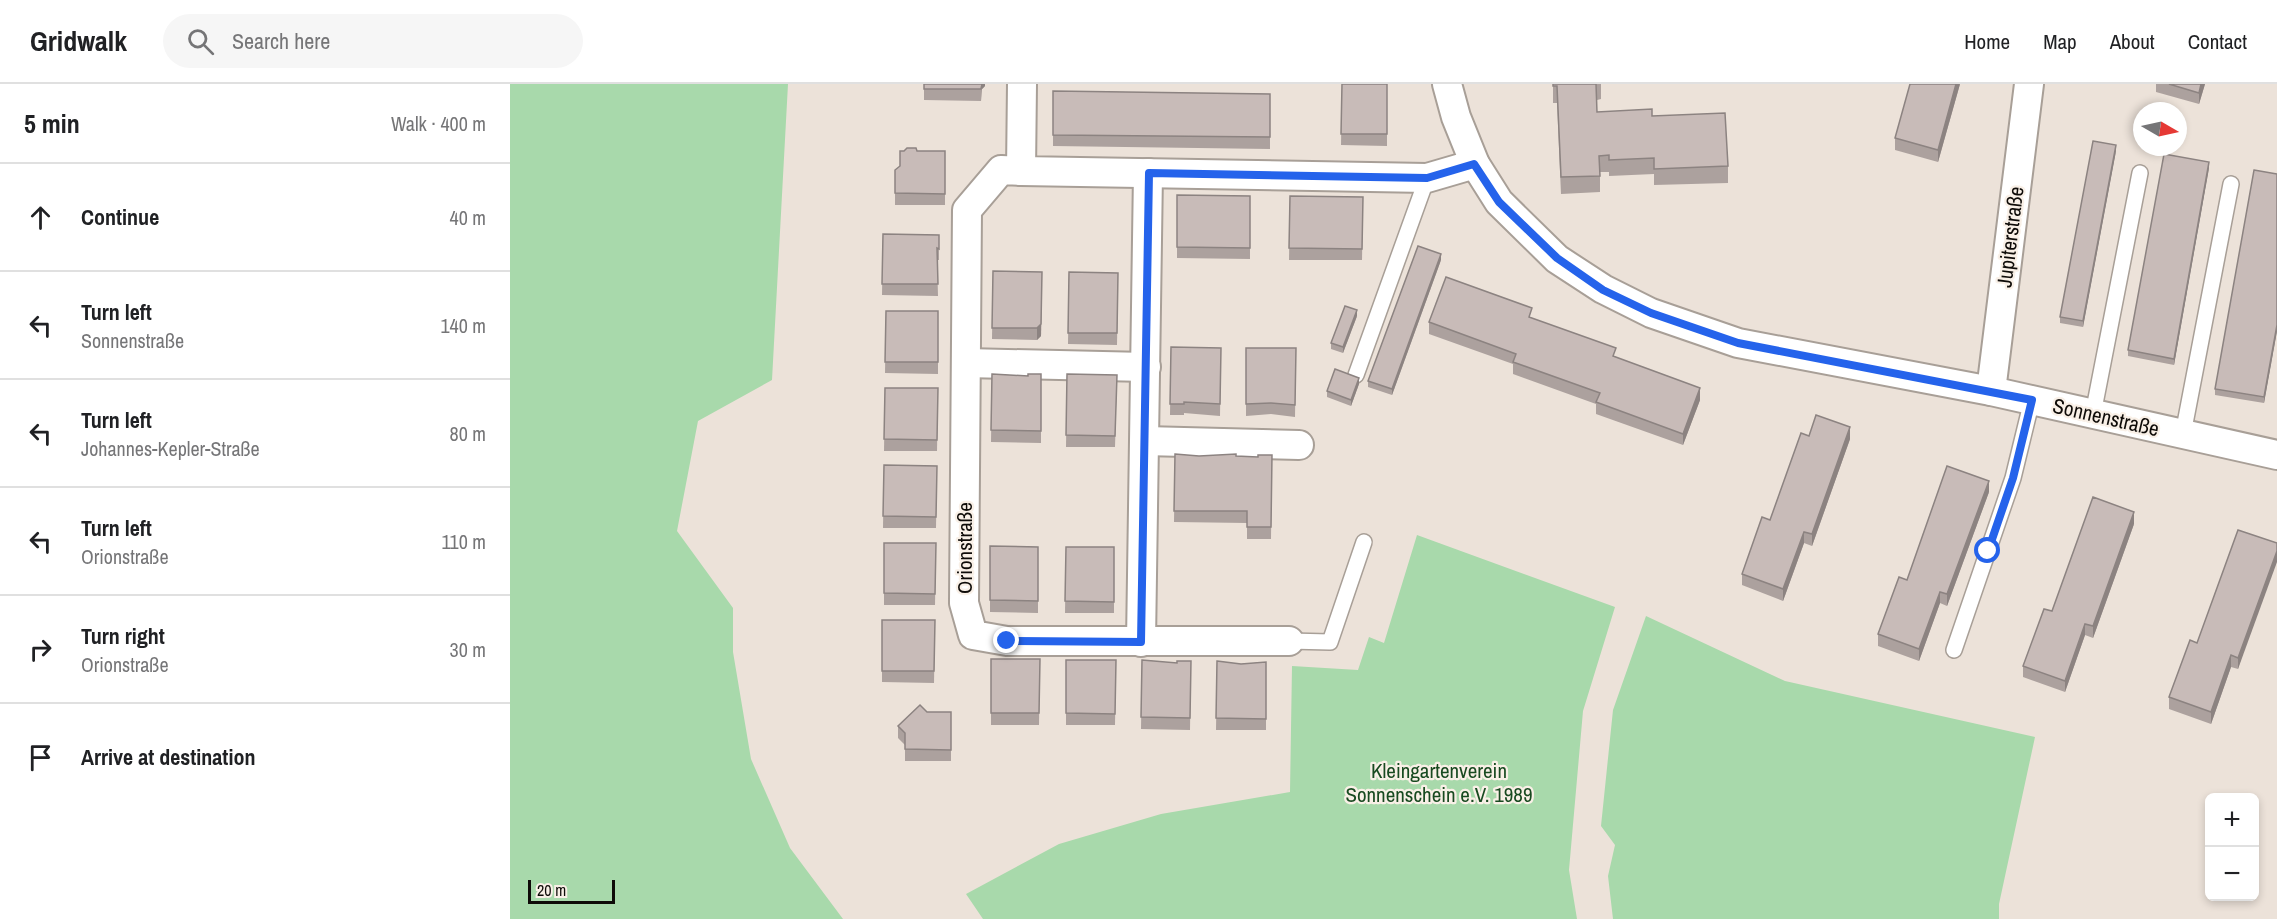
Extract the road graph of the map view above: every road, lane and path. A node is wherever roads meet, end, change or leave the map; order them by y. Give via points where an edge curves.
1 (1022, 84) edge
2 (1447, 84) edge
3 (2029, 84) edge
4 (1474, 164) junction
5 (1021, 171) junction
6 (2140, 172) dead end
7 (1149, 173) junction
8 (1427, 178) junction
9 (2231, 184) dead end
10 (966, 363) junction
11 (1146, 367) junction
12 (1356, 375) edge
13 (1991, 391) junction
14 (2032, 400) junction
15 (2093, 414) junction
16 (2183, 434) junction
17 (1145, 441) junction
18 (1299, 445) dead end
19 (2277, 455) edge
20 (1364, 542) dead end
21 (1289, 641) joint
22 (1141, 642) junction
23 (1954, 650) dead end

1 - 5 street
2 - 4 street, Sonnenstraße
3 - 13 street, Jupiterstraße
4 - 8 street, Orionstraße
4 - 13 street, Sonnenstraße via 1499,202 1557,258 1603,290 1651,313 1738,343
5 - 7 street, Orionstraße
5 - 10 street, Orionstraße via 1001,171 967,210
6 - 15 lane
7 - 8 street, Orionstraße
7 - 11 street
8 - 12 lane
9 - 16 lane
10 - 11 street
10 - 22 street, Orionstraße via 964,603 973,635 1007,641
11 - 17 street
13 - 14 street, Sonnenstraße
14 - 15 street, Sonnenstraße
14 - 23 lane via 2013,478
15 - 16 street, Sonnenstraße
16 - 19 street, Sonnenstraße
17 - 18 street
17 - 22 street
20 - 21 lane via 1330,642
21 - 22 street, Orionstraße

